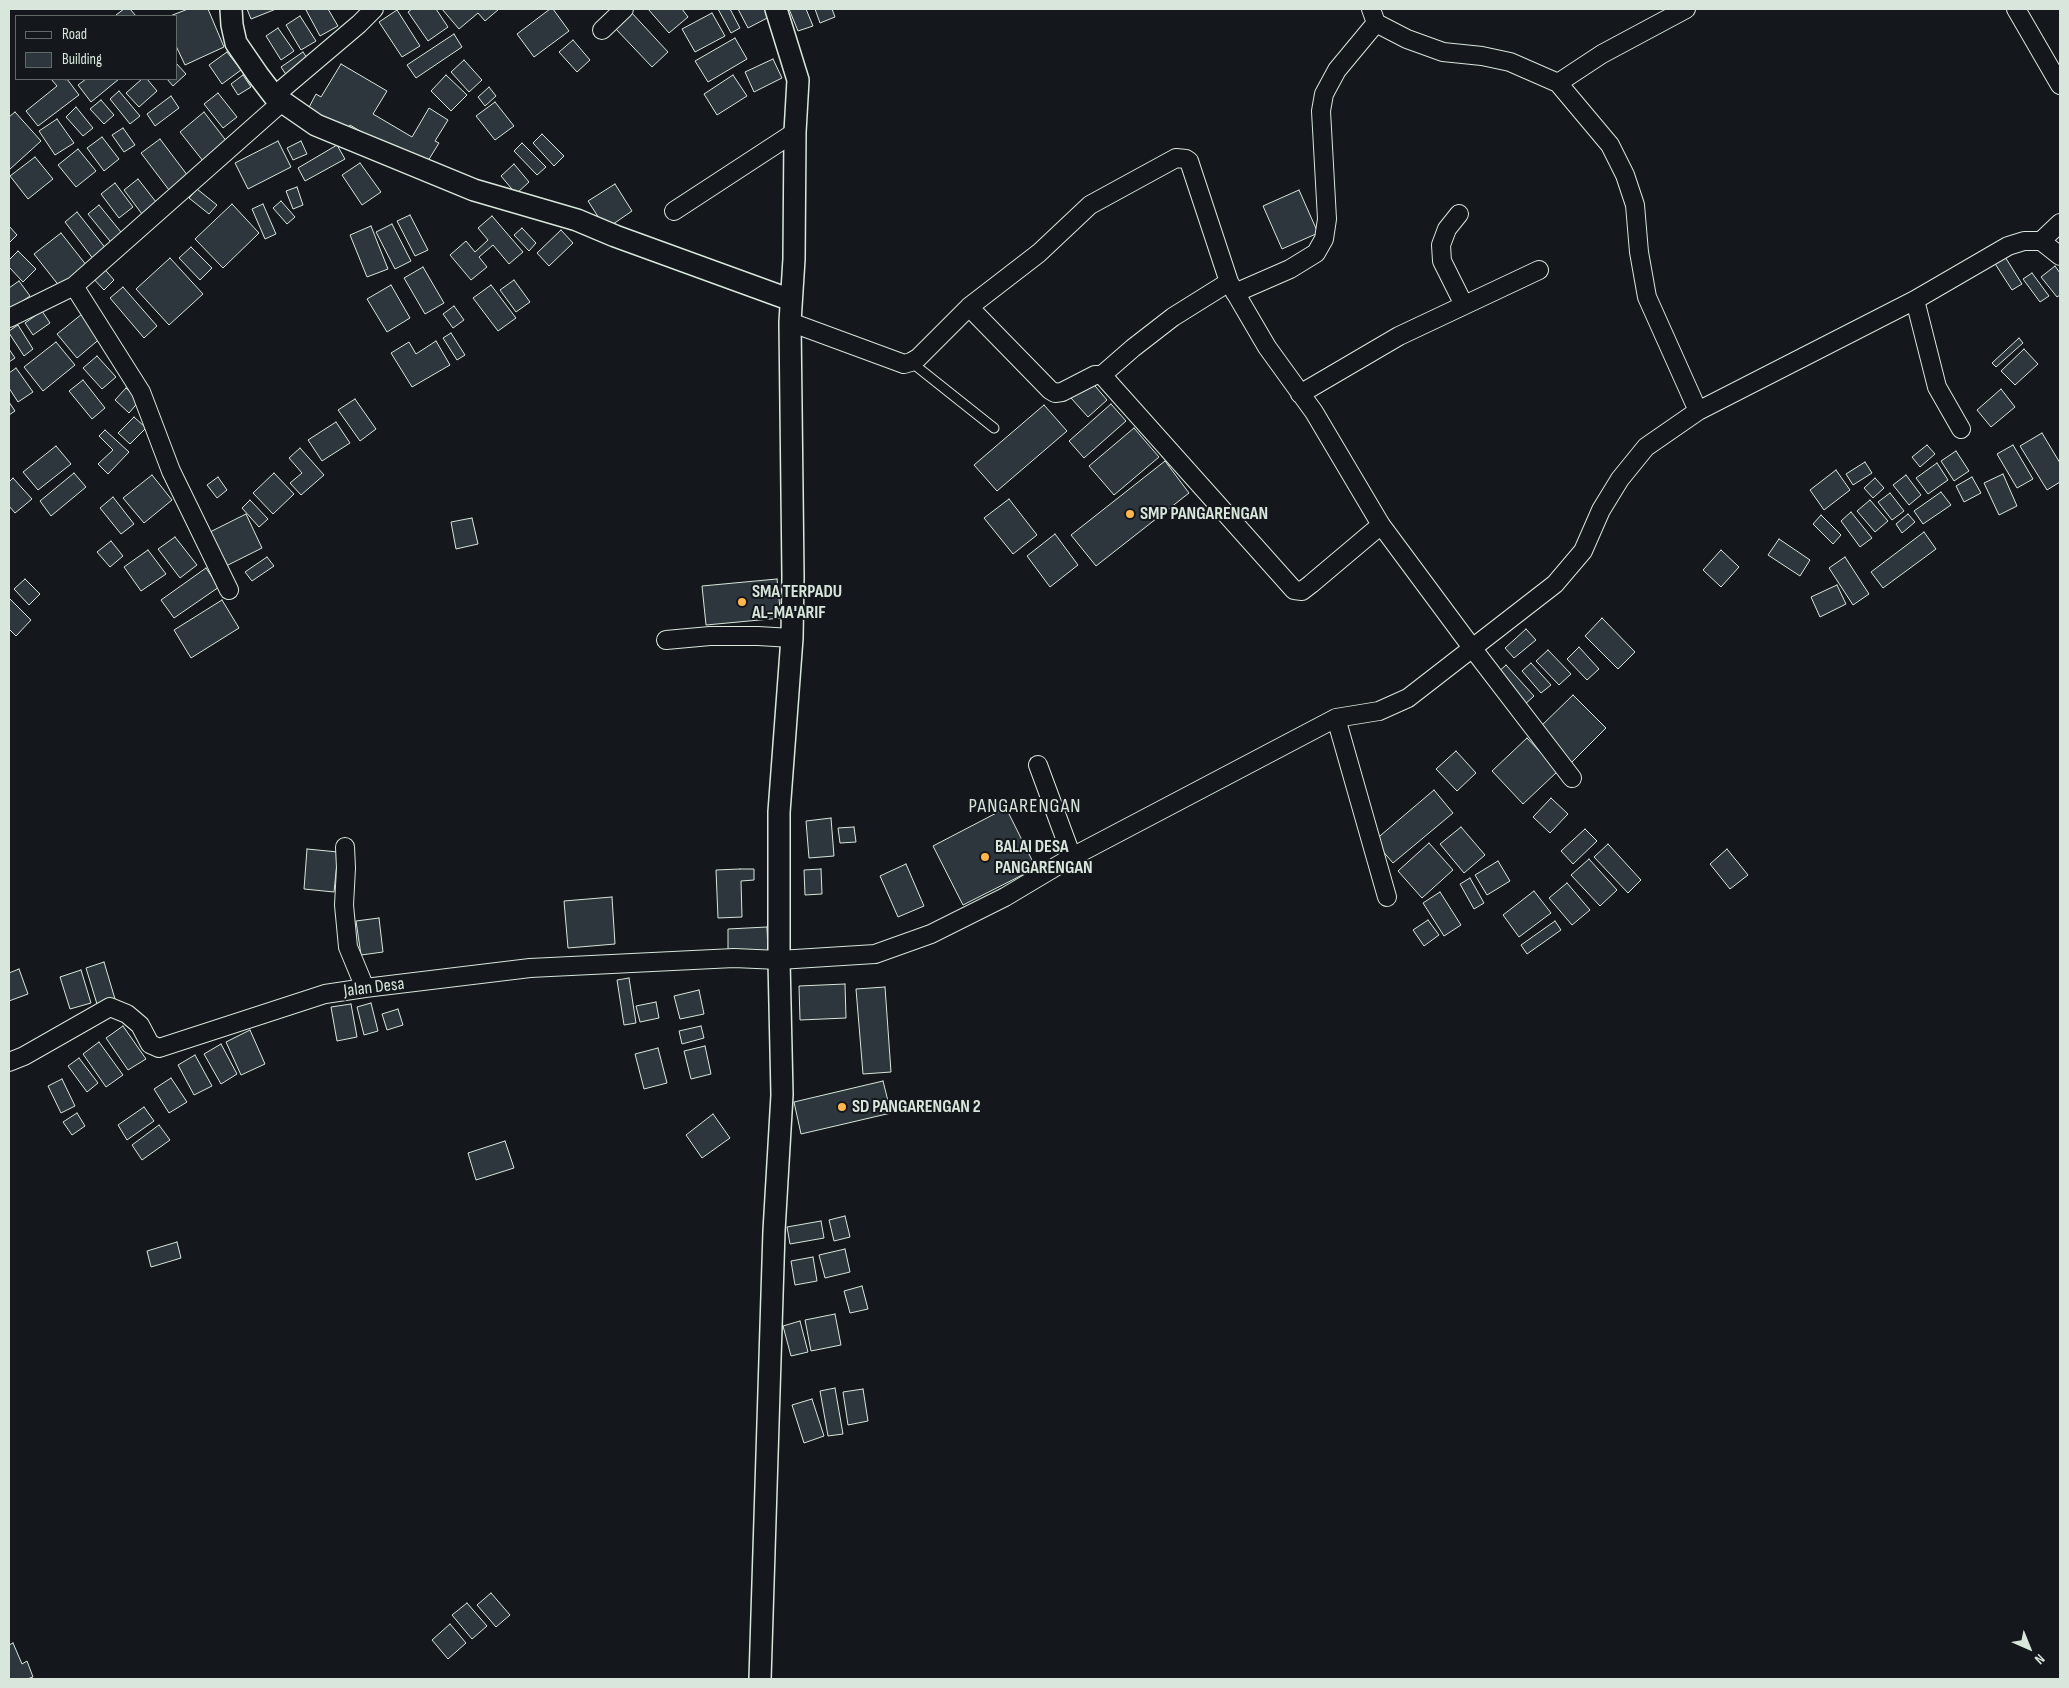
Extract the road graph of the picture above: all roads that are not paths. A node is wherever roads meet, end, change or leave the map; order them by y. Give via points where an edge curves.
1 (231, 9) edge
2 (374, 9) edge
3 (624, 9) edge
4 (776, 9) edge
5 (1686, 9) edge
6 (2016, 9) edge
7 (1374, 16) edge
8 (602, 30) dead end
9 (1558, 83) junction
10 (2060, 86) edge
11 (278, 99) junction
12 (795, 132) junction
13 (674, 211) dead end
14 (1459, 214) dead end
15 (2060, 223) edge
16 (2041, 241) junction
17 (2060, 256) edge
18 (1539, 270) dead end
19 (74, 286) junction
20 (1232, 287) junction
21 (791, 300) junction
22 (1915, 300) junction
23 (1464, 305) junction
24 (970, 308) junction
25 (9, 318) edge
26 (790, 322) junction
27 (911, 362) junction
28 (1102, 375) junction
29 (1300, 394) junction
30 (1698, 411) junction
31 (994, 428) dead end
32 (1961, 429) dead end
33 (1381, 525) junction
34 (229, 590) dead end
35 (792, 638) junction
36 (666, 640) dead end
37 (1473, 649) junction
38 (1336, 718) junction
39 (1038, 765) dead end
40 (1572, 778) dead end
41 (345, 847) dead end
42 (1072, 857) junction
43 (1387, 897) dead end
44 (779, 960) junction
45 (365, 988) junction
46 (9, 1062) edge
47 (760, 1679) edge

1 - 11 street via 236,44
2 - 11 street
3 - 8 street
4 - 12 street via 798,80
5 - 9 street via 1602,54
6 - 10 street
7 - 9 street via 1407,39 1443,52 1510,62
7 - 20 street via 1337,70 1324,94 1320,111 1327,219 1324,239 1316,253 1290,269
9 - 30 street via 1610,145 1625,175 1635,205 1647,297
11 - 19 street
11 - 21 street via 316,125 474,190 578,220
12 - 13 street
12 - 21 street
14 - 23 street via 1447,229 1441,245 1442,261
15 - 16 street
16 - 17 street
16 - 22 street, Jalan Desa via 2024,241 2008,246
18 - 23 street
19 - 25 street
19 - 34 street via 140,392 171,471
20 - 24 street via 1189,161 1176,158 1090,205 1039,253
20 - 28 street via 1173,317
20 - 29 street via 1267,347
21 - 26 street
22 - 30 street, Jalan Desa
22 - 32 street via 1937,387
23 - 29 street via 1398,336
24 - 27 street
24 - 28 street via 1055,393 1095,375
26 - 27 street via 904,364
26 - 35 street
27 - 31 lane
28 - 33 street via 1294,590 1302,591
29 - 33 street
30 - 37 street, Jalan Desa via 1646,447 1620,479 1601,510 1583,551 1555,584
33 - 37 street
35 - 36 street via 710,636
35 - 44 street via 780,812
37 - 38 street, Jalan Desa via 1408,698 1379,711
37 - 40 street
38 - 42 street, Jalan Desa
38 - 43 street
39 - 42 street
41 - 45 street via 344,905 348,947
42 - 44 street, Jalan Desa via 1005,897 922,938 875,954
44 - 45 street, Jalan Desa via 734,958 530,968
44 - 47 street via 782,1095
45 - 46 street, Jalan Desa via 325,994 159,1048 150,1044 140,1025 127,1014 110,1007

